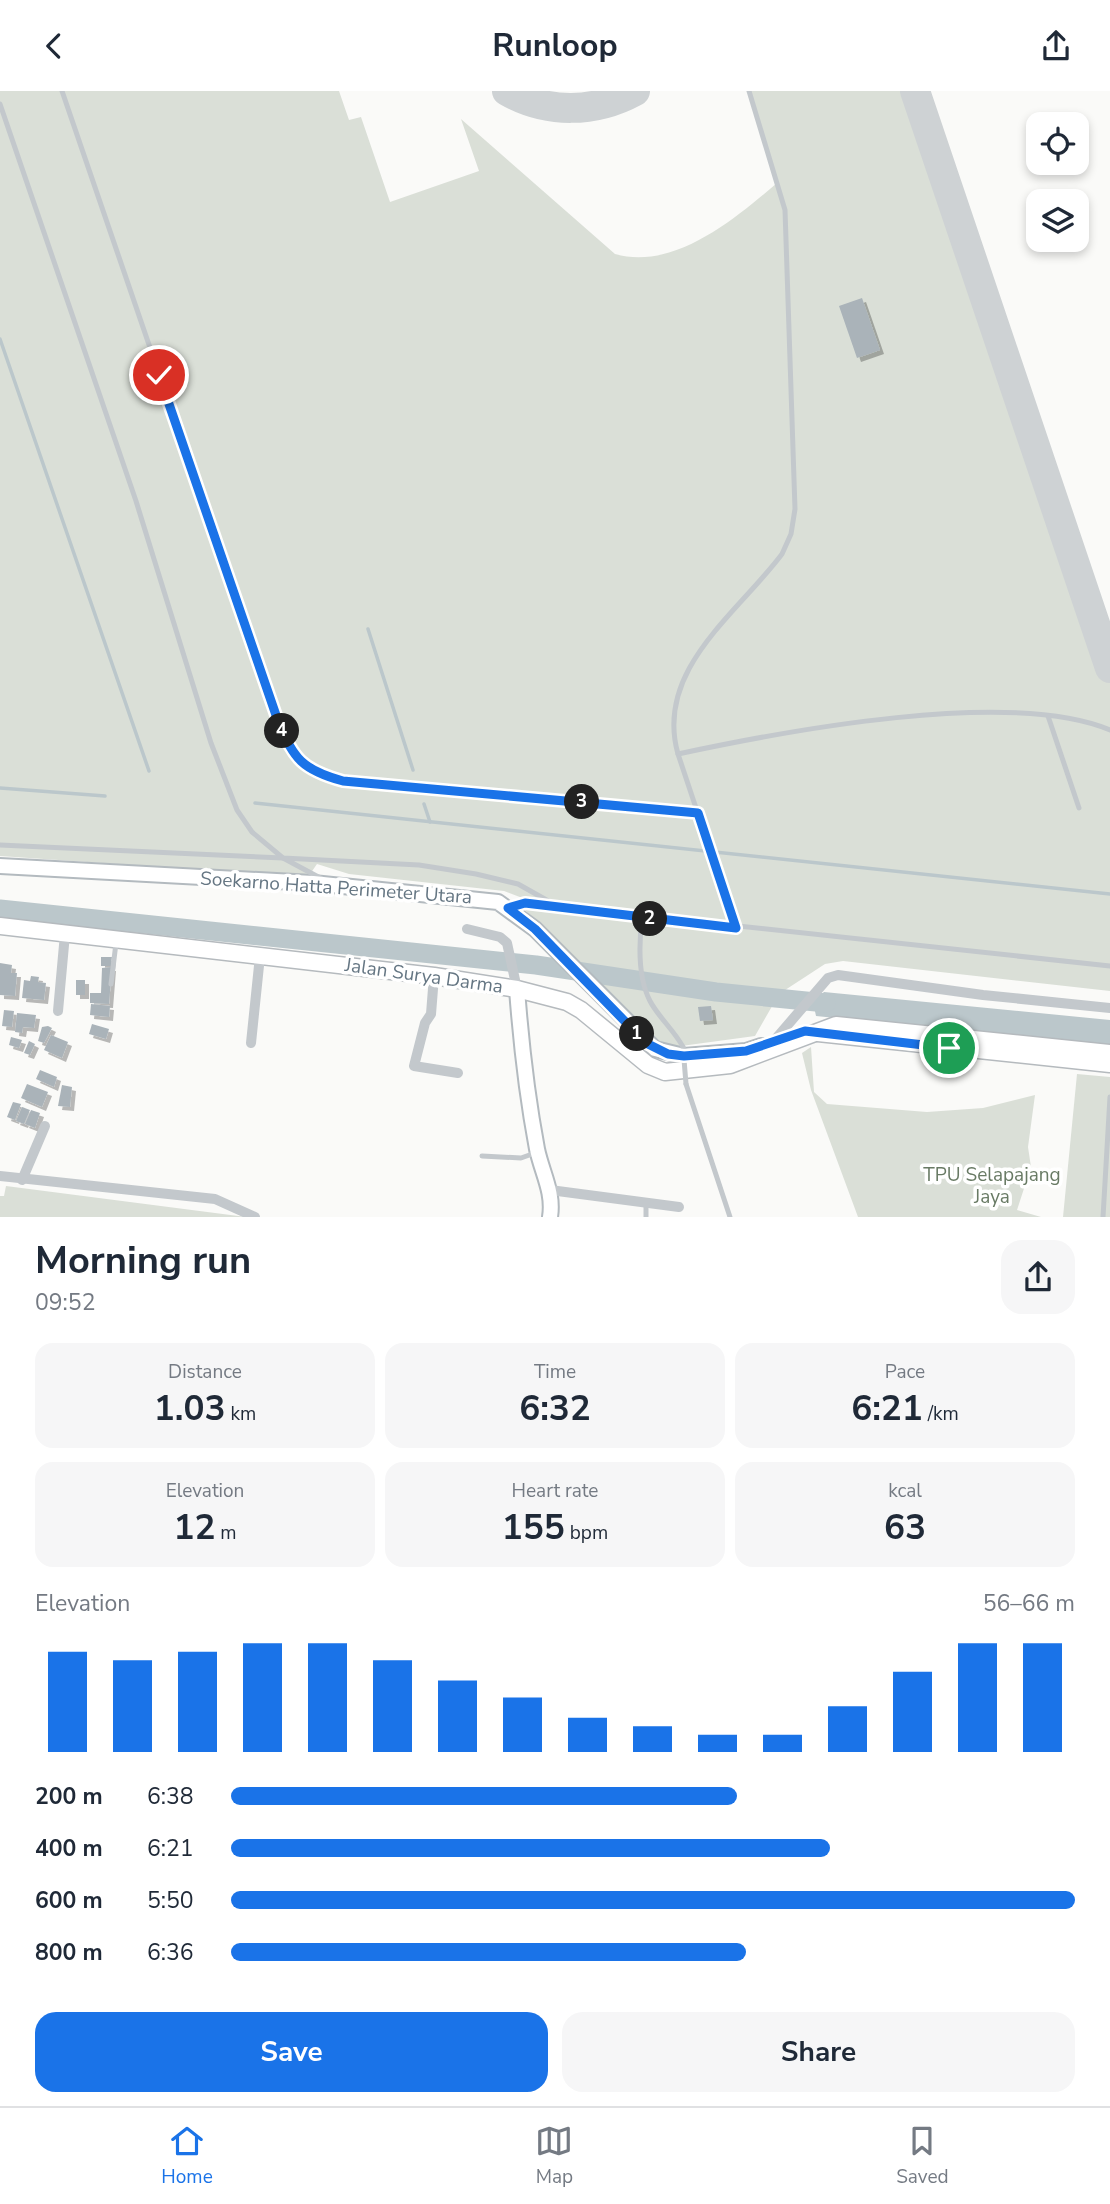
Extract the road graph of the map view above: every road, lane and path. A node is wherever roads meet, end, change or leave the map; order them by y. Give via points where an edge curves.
1 (62, 91) edge
2 (749, 91) edge
3 (0, 103) edge
4 (1048, 716) junction
5 (1110, 730) edge
6 (678, 754) junction
7 (1079, 808) dead end
8 (698, 813) junction
9 (0, 845) edge
10 (283, 858) junction
11 (0, 866) edge
12 (331, 884) junction
13 (559, 907) junction
14 (508, 908) junction
15 (642, 918) junction
16 (0, 926) edge
17 (736, 928) junction
18 (467, 929) dead end
19 (65, 934) junction
20 (116, 940) junction
21 (260, 956) junction
22 (1110, 966) edge
23 (434, 976) junction
24 (516, 981) junction
25 (111, 984) dead end
26 (1110, 1008) edge
27 (58, 1011) dead end
28 (818, 1033) junction
29 (773, 1042) junction
30 (251, 1043) dead end
31 (1110, 1053) edge
32 (1110, 1063) edge
33 (458, 1073) dead end
34 (1110, 1097) edge
35 (46, 1126) dead end
36 (538, 1152) junction
37 (482, 1156) dead end
38 (0, 1176) edge
39 (22, 1180) junction
40 (550, 1190) junction
41 (646, 1203) junction
42 (679, 1207) dead end
43 (255, 1217) edge
44 (550, 1217) edge
45 (646, 1217) edge
46 (730, 1217) edge
47 (1103, 1217) edge

1 - 8 lane via 278,721 296,758 343,781
2 - 6 lane via 785,210 796,509 782,554 696,655 681,684 672,718
3 - 10 lane via 136,501 225,782 252,832
4 - 5 lane
4 - 6 lane via 992,712 898,719 799,731
4 - 7 lane
6 - 8 lane
8 - 17 lane
9 - 10 lane
10 - 12 lane
10 - 13 lane via 419,865 476,874 518,884
11 - 12 main road, Soekarno Hatta Perimeter Utara
12 - 14 main road, Soekarno Hatta Perimeter Utara via 481,898
13 - 14 lane via 525,903
13 - 15 lane
14 - 29 main road, Soekarno Hatta Perimeter Utara via 547,941 646,1043 684,1056 746,1051
15 - 17 lane
15 - 46 lane, bridge via 646,992 683,1047 686,1084
16 - 19 main road, Jalan Surya Darma
17 - 22 lane
18 - 24 street via 507,943
19 - 20 main road, Jalan Surya Darma
19 - 27 street
20 - 21 main road, Jalan Surya Darma
20 - 25 lane
21 - 23 main road, Jalan Surya Darma
21 - 30 street
23 - 24 main road, Jalan Surya Darma
23 - 33 street via 431,1014 414,1066
24 - 28 main road, Jalan Surya Darma via 567,1002 648,1065 665,1072 730,1065
24 - 36 main road
26 - 29 street via 849,975 828,978
28 - 29 main road, Soekarno Hatta Perimeter Utara via 799,1031
28 - 31 main road, Jalan Surya Darma via 836,1025
28 - 32 main road, Jalan Surya Darma
34 - 47 lane
35 - 39 street
36 - 37 lane via 521,1158
36 - 40 main road
38 - 39 street
39 - 43 street via 215,1199
40 - 41 street
40 - 44 main road
41 - 42 street
41 - 45 lane

